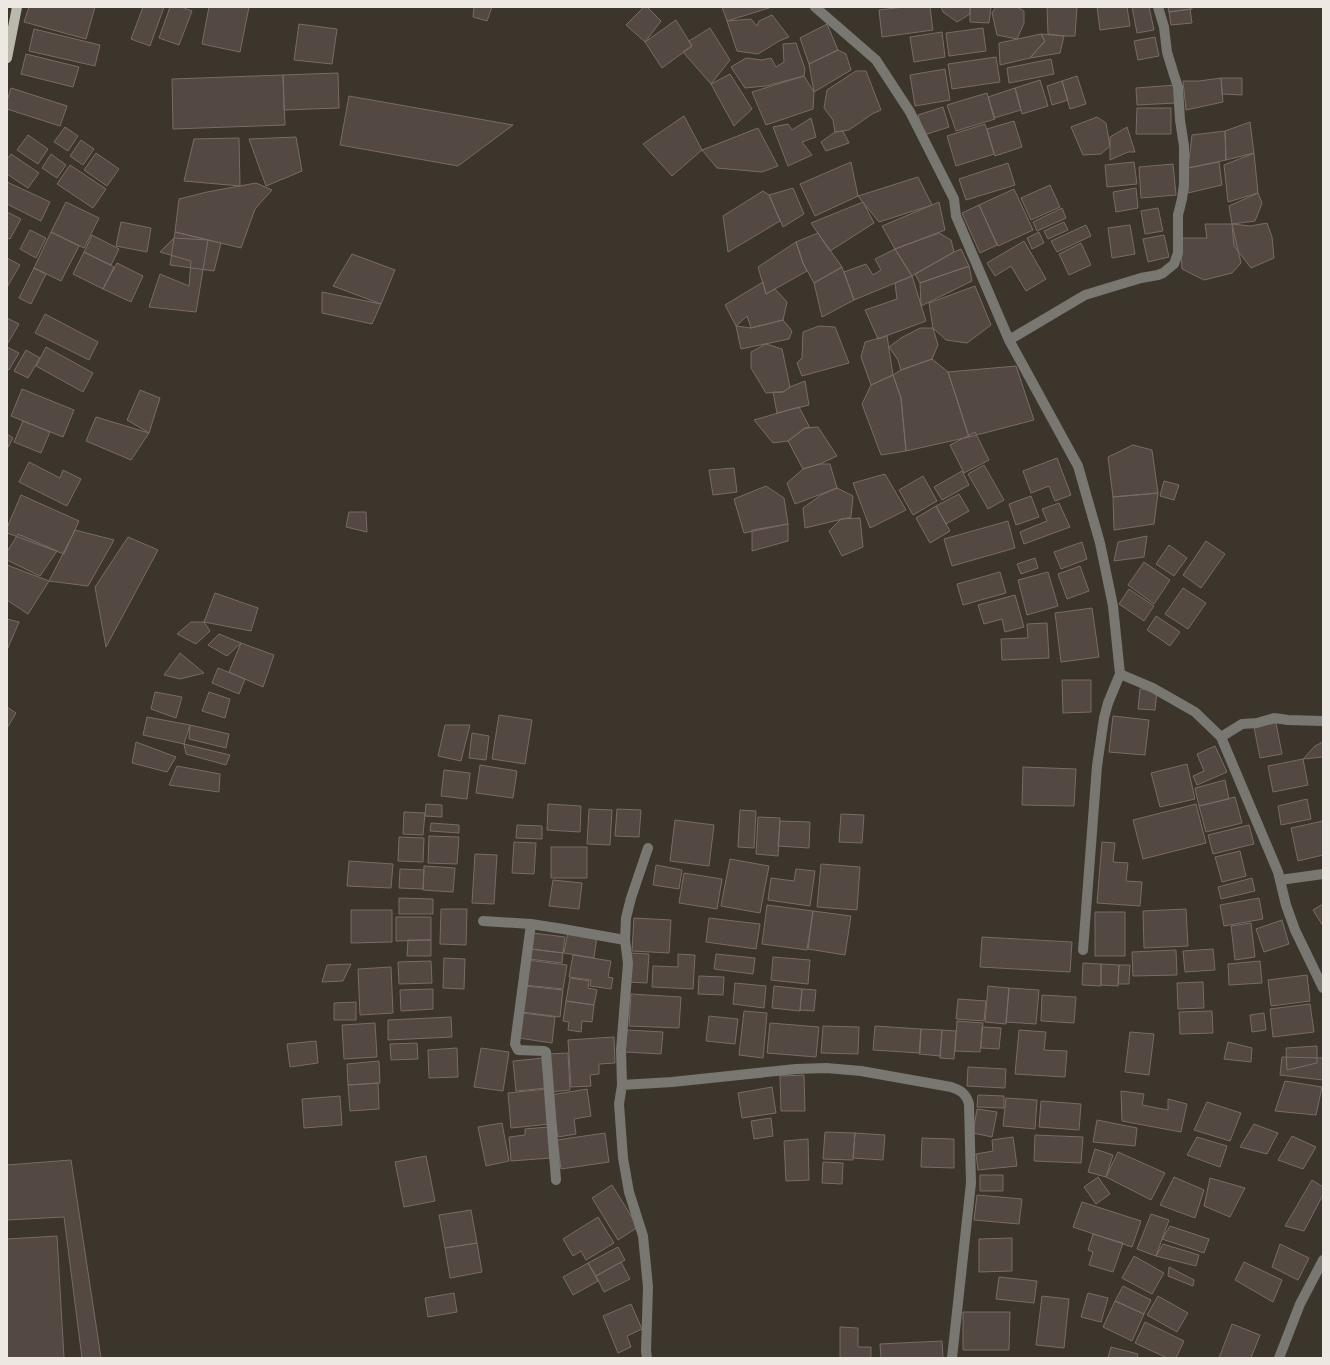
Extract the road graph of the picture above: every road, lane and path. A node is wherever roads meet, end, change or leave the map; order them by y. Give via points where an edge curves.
1 (17, 7) edge
2 (815, 7) edge
3 (1158, 7) edge
4 (7, 58) edge
5 (1009, 340) junction
6 (1120, 674) junction
7 (1323, 721) edge
8 (1221, 737) junction
9 (648, 848) dead end
10 (1323, 874) edge
11 (1280, 880) junction
12 (483, 921) dead end
13 (531, 924) junction
14 (625, 940) junction
15 (1083, 950) dead end
16 (1323, 988) edge
17 (622, 1085) junction
18 (556, 1180) dead end
19 (1323, 1260) edge
20 (647, 1358) edge
21 (952, 1358) edge
22 (1279, 1358) edge

1 - 4 main road
2 - 5 street via 876,60 910,112 954,199 956,216
3 - 5 street via 1167,52 1178,87 1184,146 1184,184 1178,214 1178,253 1174,264 1164,273 1085,295
5 - 6 street via 1078,466 1100,543 1113,606
6 - 8 street via 1153,688 1195,712
6 - 15 street via 1108,702 1097,766
7 - 8 street via 1274,718 1242,724
8 - 11 street
9 - 14 street via 626,918
10 - 11 street
11 - 16 street via 1286,905
12 - 13 street
13 - 14 street
13 - 18 street via 514,1044 518,1050 546,1052
14 - 17 street via 628,963 621,1050
17 - 20 street via 619,1117 623,1158 629,1192 643,1236 648,1287
17 - 21 street via 826,1068 861,1071 950,1087 963,1093 969,1104 971,1183
19 - 22 street via 1300,1304

